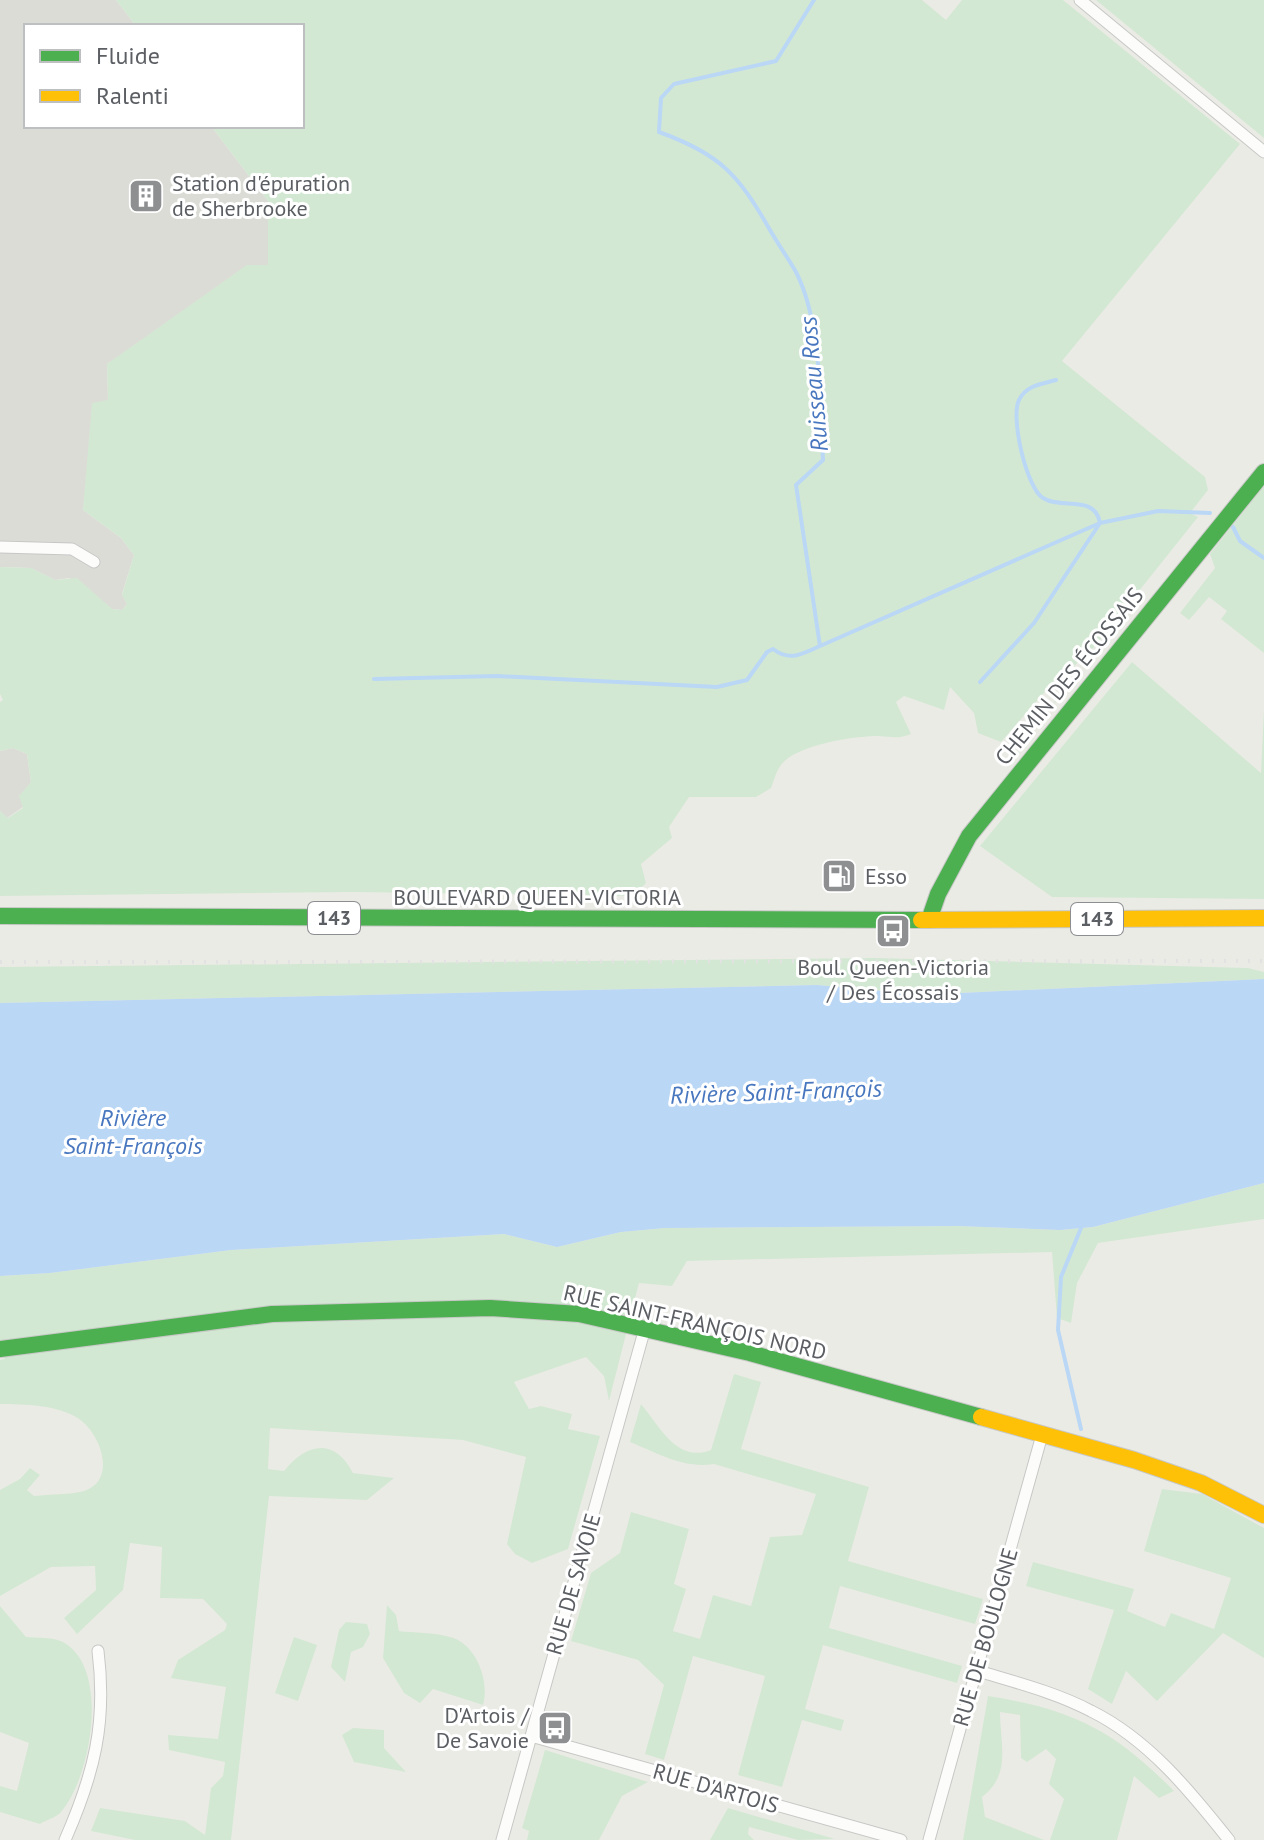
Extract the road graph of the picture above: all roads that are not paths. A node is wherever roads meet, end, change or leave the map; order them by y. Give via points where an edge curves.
1 (1080, 0) edge
2 (1264, 152) edge
3 (1264, 472) edge
4 (0, 547) edge
5 (94, 562) dead end
6 (0, 916) edge
7 (1264, 918) edge
8 (929, 920) junction
9 (645, 1328) junction
10 (0, 1349) edge
11 (1042, 1435) junction
12 (1264, 1515) edge
13 (98, 1651) dead end
14 (975, 1670) junction
15 (531, 1736) junction
16 (65, 1840) edge
17 (502, 1840) edge
18 (901, 1840) edge
19 (929, 1840) edge
20 (1229, 1840) edge

1 - 2 street
3 - 8 main road, CHEMIN DES ÉCOSSAIS via 969,836
4 - 5 street via 72,549
6 - 8 main road, BOULEVARD QUEEN-VICTORIA / 143
7 - 8 main road, 143
9 - 10 main road, RUE SAINT-FRANÇOIS NORD via 549,1311 365,1309 200,1321
9 - 11 main road, RUE SAINT-FRANÇOIS NORD
9 - 15 street, RUE DE SAVOIE
11 - 12 main road, RUE SAINT-FRANÇOIS NORD via 1174,1473
11 - 14 street, RUE DE BOULOGNE
13 - 16 street via 101,1732
14 - 19 street, RUE DE BOULOGNE
14 - 20 street via 1068,1700 1119,1727 1183,1784
15 - 17 street, RUE DE SAVOIE
15 - 18 street, RUE D'ARTOIS

